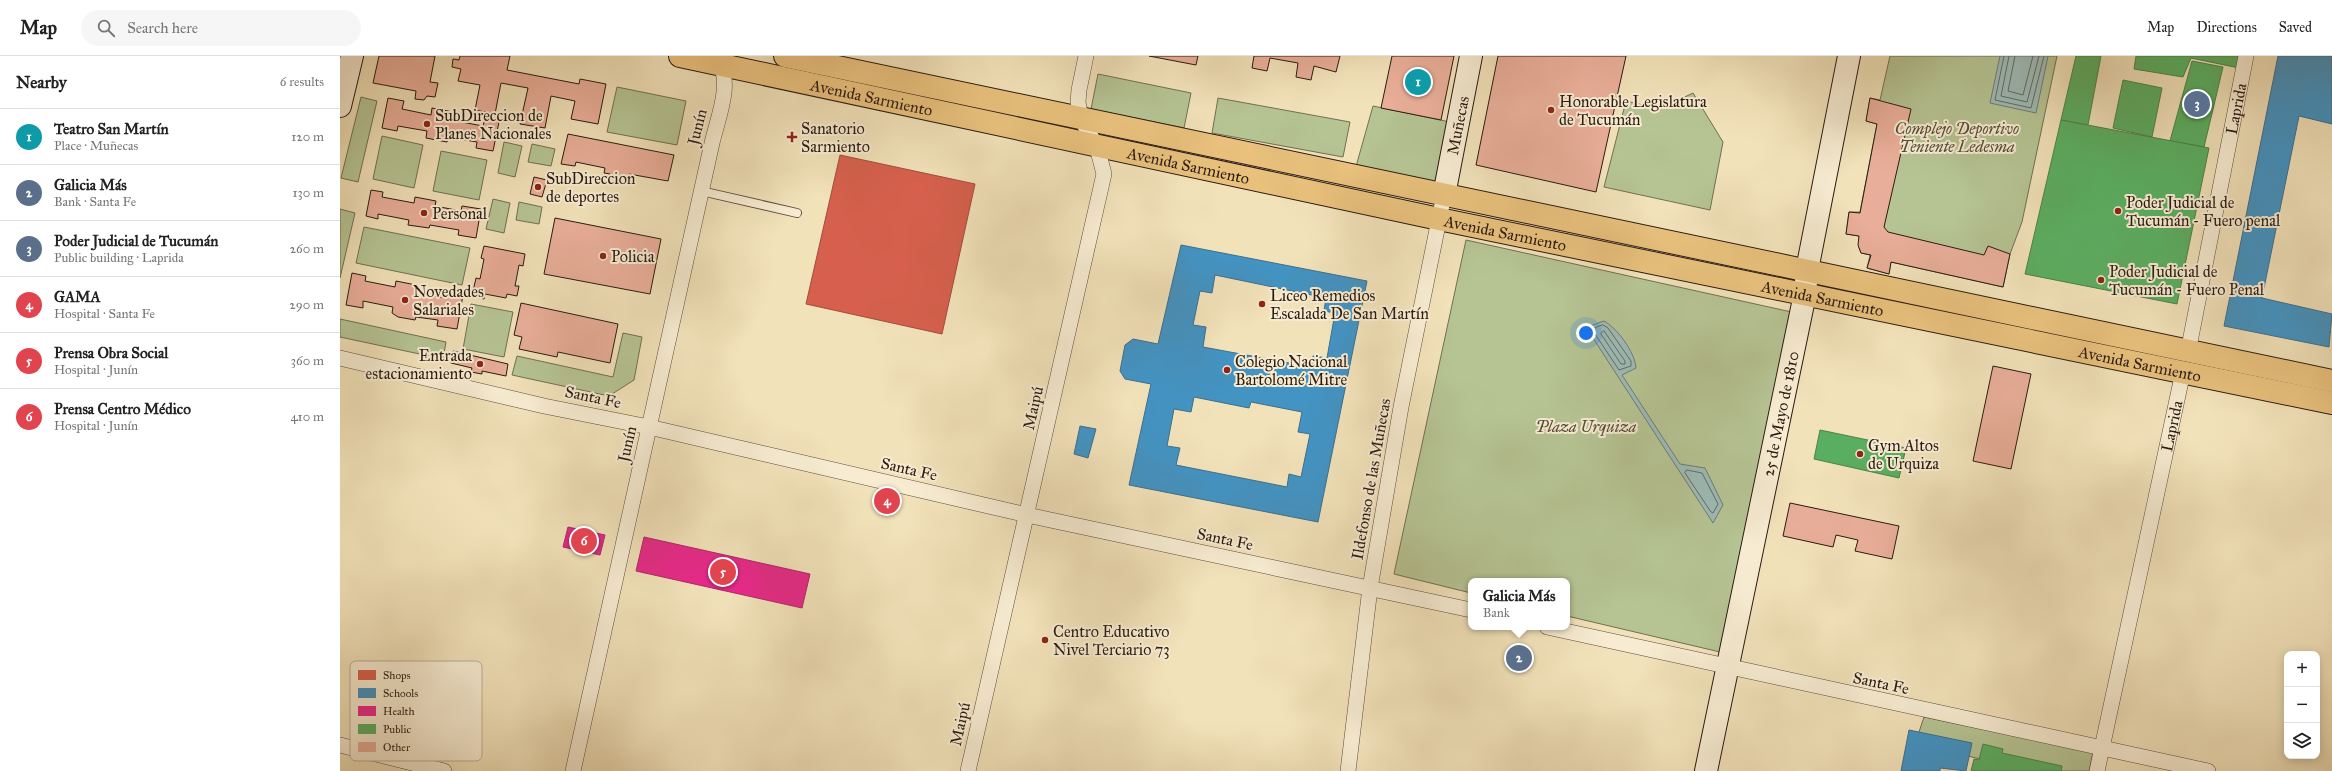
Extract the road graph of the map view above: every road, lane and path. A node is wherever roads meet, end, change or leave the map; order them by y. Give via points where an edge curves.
1 (352, 56) edge
2 (680, 56) edge
3 (785, 56) edge
4 (1086, 56) edge
5 (1471, 56) edge
6 (1849, 56) edge
7 (2246, 56) edge
8 (720, 61) edge
9 (340, 106) edge
10 (1081, 119) junction
11 (1097, 147) junction
12 (701, 191) junction
13 (1444, 195) junction
14 (797, 213) dead end
15 (1440, 219) junction
16 (1807, 270) junction
17 (1805, 294) junction
18 (340, 358) edge
19 (2186, 362) junction
20 (2332, 381) edge
21 (2332, 403) edge
22 (649, 427) junction
23 (1027, 515) junction
24 (1370, 588) junction
25 (1468, 609) edge
26 (1561, 630) edge
27 (1728, 667) junction
28 (340, 745) edge
29 (350, 748) edge
30 (2102, 748) junction
31 (404, 761) edge
32 (444, 771) edge
33 (573, 771) edge
34 (968, 771) edge
35 (1348, 771) edge
36 (1706, 771) edge
37 (2096, 771) edge
38 (2208, 771) edge

1 - 9 street
2 - 8 main road, Avenida Sarmiento
3 - 10 main road, Avenida Sarmiento
4 - 10 street, Maipú via 1078,90
5 - 13 street, Muñecas
6 - 16 street, 25 de Mayo de 1810
7 - 19 street, Laprida
8 - 11 main road, Avenida Sarmiento
8 - 12 street, Junín via 725,93
10 - 11 street, Maipú
10 - 13 main road, Avenida Sarmiento
11 - 15 main road, Avenida Sarmiento
11 - 23 street, Maipú via 1104,174
12 - 14 lane
12 - 22 street, Junín
13 - 15 street, Ildefonso de las Muñecas
13 - 16 main road, Avenida Sarmiento
15 - 17 main road, Avenida Sarmiento
15 - 24 street, Ildefonso de las Muñecas via 1401,407
16 - 17 street, 25 de Mayo de 1810
16 - 19 main road, Avenida Sarmiento
17 - 19 main road, Avenida Sarmiento
17 - 27 street, 25 de Mayo de 1810
18 - 22 street, Santa Fe via 544,406
19 - 20 main road, Avenida Sarmiento
19 - 21 main road, Avenida Sarmiento
19 - 30 street, Laprida
22 - 23 street, Santa Fe
22 - 33 street, Junín
23 - 24 street, Santa Fe
23 - 34 street, Maipú
24 - 25 street, Santa Fe
24 - 35 street, Ildefonso de las Muñecas
26 - 27 street, Santa Fe
27 - 30 street, Santa Fe
27 - 36 street, 25 de Mayo de 1810
28 - 29 street
30 - 37 street, Laprida
30 - 38 street, Santa Fe
31 - 32 street

